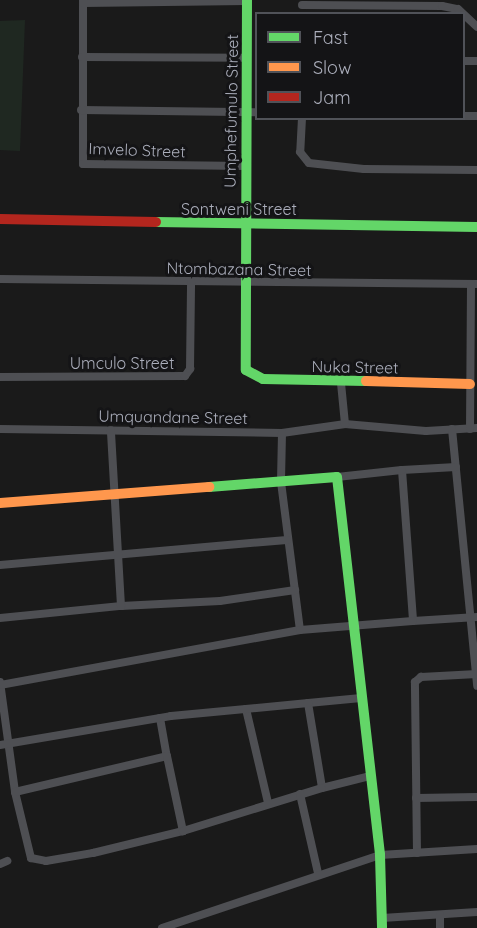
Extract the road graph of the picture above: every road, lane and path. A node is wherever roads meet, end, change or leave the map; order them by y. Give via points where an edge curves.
1 (83, 1) edge
2 (247, 1) edge
3 (191, 2) edge
4 (302, 6) edge
5 (461, 12) edge
6 (465, 16) edge
7 (477, 27) edge
8 (82, 57) junction
9 (247, 58) junction
10 (81, 110) junction
11 (251, 112) edge
12 (302, 120) edge
13 (246, 166) junction
14 (477, 170) edge
15 (0, 219) edge
16 (244, 223) junction
17 (477, 227) edge
18 (0, 279) edge
19 (191, 282) junction
20 (244, 282) junction
21 (474, 284) edge
22 (244, 366) joint
23 (0, 377) edge
24 (341, 383) junction
25 (470, 384) junction
26 (345, 424) junction
27 (473, 428) edge
28 (0, 429) edge
29 (452, 429) junction
30 (111, 430) junction
31 (282, 433) junction
32 (456, 467) junction
33 (402, 470) junction
34 (337, 477) junction
35 (280, 482) junction
36 (115, 496) junction
37 (0, 503) edge
38 (287, 540) junction
39 (119, 554) junction
40 (0, 565) edge
41 (295, 590) junction
42 (121, 606) junction
43 (0, 618) edge
44 (473, 618) edge
45 (413, 621) junction
46 (354, 625) junction
47 (300, 630) junction
48 (476, 675) edge
49 (0, 683) edge
50 (477, 686) edge
51 (361, 698) junction
52 (308, 703) junction
53 (246, 709) junction
54 (160, 718) junction
55 (4, 745) edge
56 (167, 756) junction
57 (370, 776) junction
58 (322, 788) junction
59 (15, 792) junction
60 (300, 794) junction
61 (477, 797) edge
62 (416, 798) junction
63 (268, 803) junction
64 (183, 831) junction
65 (477, 849) edge
66 (417, 853) junction
67 (380, 855) junction
68 (318, 873) junction
69 (477, 912) edge
70 (440, 915) junction
71 (382, 923) edge
72 (162, 928) edge
73 (440, 928) edge

1 - 3 street
1 - 8 street, Imvelo Street
2 - 3 street
2 - 9 street, Umphefumulo Street
4 - 5 street via 442,6
6 - 7 street
8 - 9 street
8 - 10 street, Imvelo Street
9 - 11 street, Umphefumulo Street
10 - 11 street
10 - 13 street, Imvelo Street via 83,164
11 - 13 street, Umphefumulo Street
12 - 14 street via 300,152 309,163 364,169
13 - 16 street, Umphefumulo Street
15 - 16 street, Sontweni Street
16 - 17 street, Sontweni Street
16 - 20 street, Umphefumulo Street
18 - 19 street, Ntombazana Street
19 - 20 street, Ntombazana Street
19 - 23 street, Umculo Street via 190,369 185,376
20 - 21 street, Ntombazana Street
20 - 22 street, Umphefumulo Street
21 - 25 street
22 - 24 street, Nuka Street via 250,374 263,379
24 - 25 street, Nuka Street
24 - 26 street
25 - 27 street
26 - 29 street, Umquandane Street
26 - 31 street, Umquandane Street
27 - 29 street, Umquandane Street
28 - 30 street, Umquandane Street
29 - 32 street
30 - 31 street, Umquandane Street
30 - 36 street
31 - 35 street
32 - 33 street
32 - 44 street
33 - 34 street
33 - 45 street
34 - 35 street
34 - 46 street
35 - 36 street
35 - 38 street
36 - 37 street
36 - 39 street
38 - 39 street
38 - 41 street
39 - 40 street
39 - 42 street
41 - 42 street via 220,601
41 - 47 street
42 - 43 street
44 - 45 street
44 - 48 street
45 - 46 street
46 - 47 street
46 - 51 street
47 - 49 street
48 - 50 street
48 - 62 street via 421,677 415,682
49 - 55 street
51 - 52 street
51 - 57 street
52 - 53 street
52 - 58 street
53 - 54 street
53 - 63 street
54 - 55 street
54 - 56 street
55 - 59 street
56 - 59 street
56 - 64 street
57 - 58 street
57 - 67 street
58 - 60 street
59 - 64 street via 28,854 34,860 93,854
60 - 63 street
60 - 68 street
61 - 62 street
62 - 66 street
63 - 64 street
65 - 66 street
66 - 67 street
67 - 68 street
67 - 71 street
68 - 72 street
69 - 70 street
70 - 71 street
70 - 73 street

